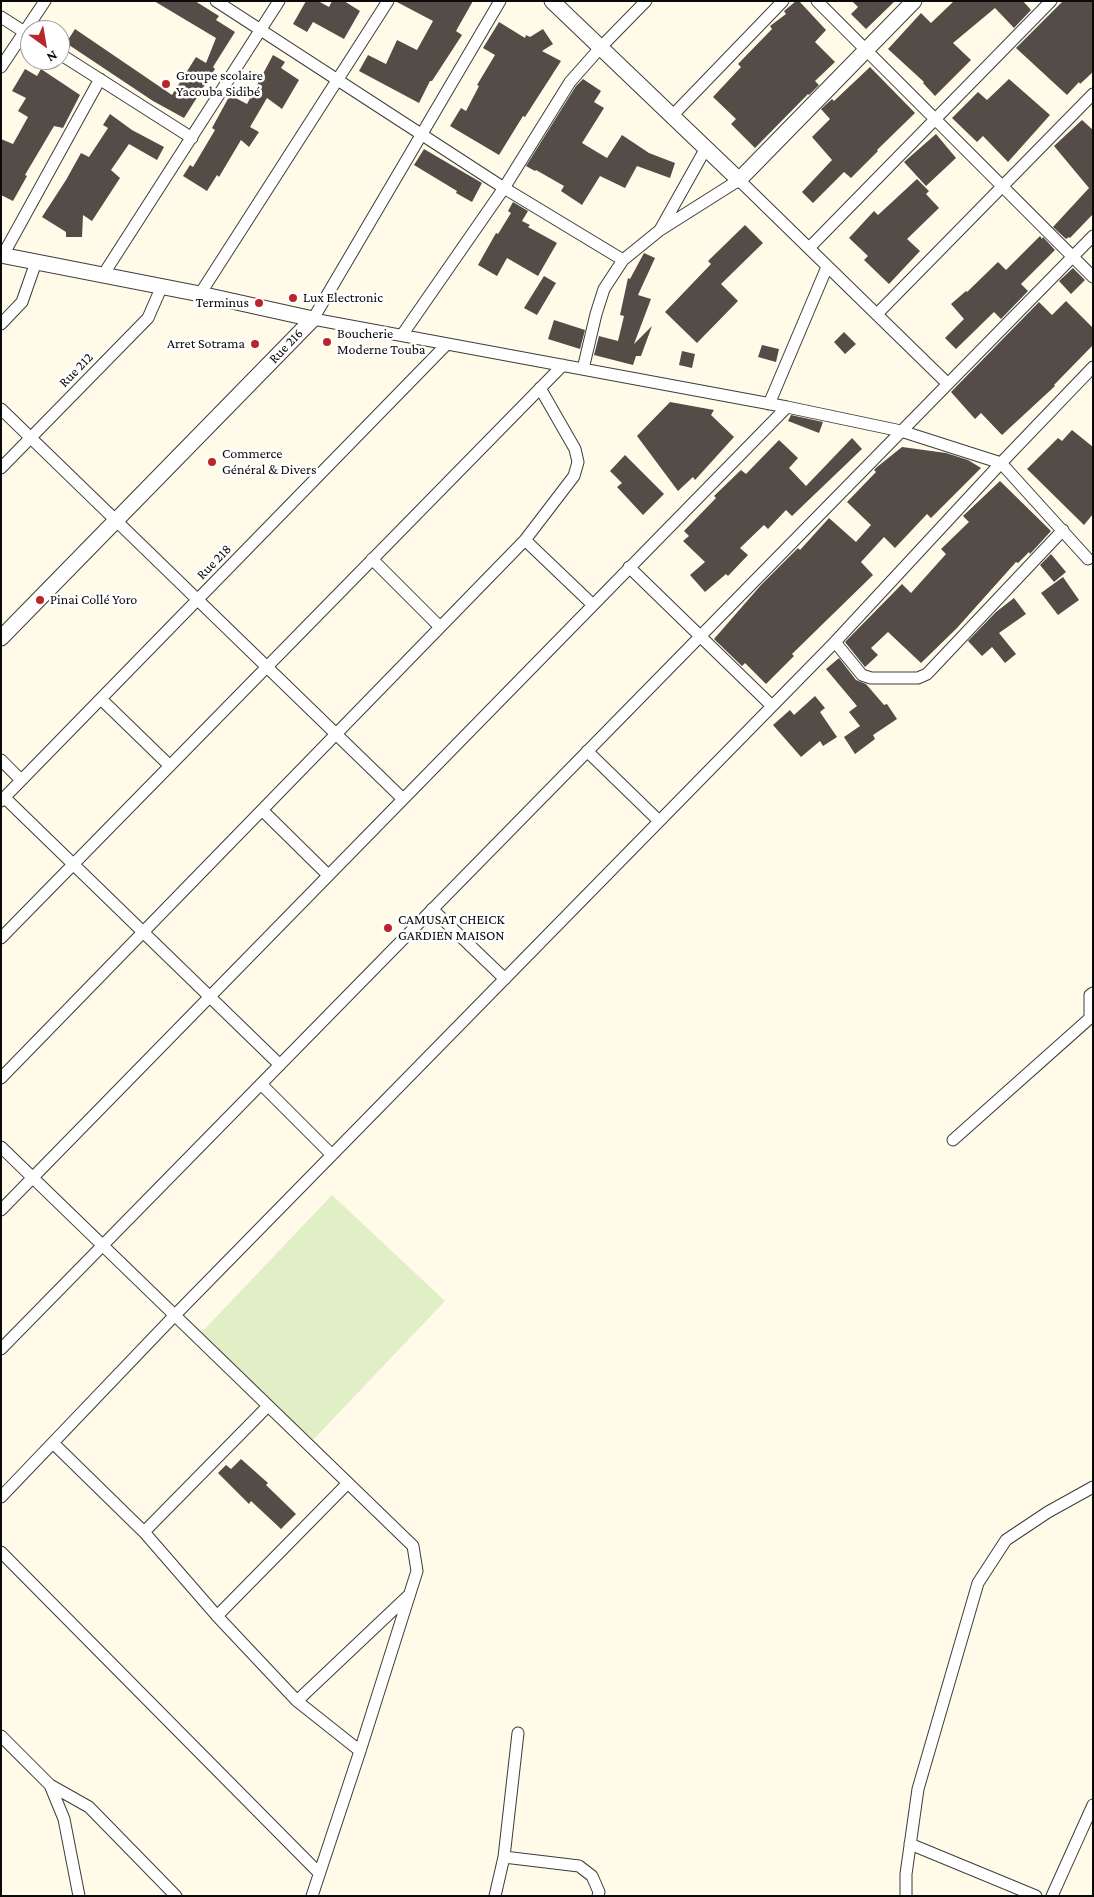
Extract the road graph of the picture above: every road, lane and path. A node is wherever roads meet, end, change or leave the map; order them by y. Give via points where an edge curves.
1 (44, 1) edge
2 (216, 1) edge
3 (279, 1) edge
4 (388, 1) edge
5 (500, 1) edge
6 (552, 1) edge
7 (646, 1) edge
8 (783, 1) edge
9 (817, 1) edge
10 (914, 1) edge
11 (1050, 1) edge
12 (1, 17) edge
13 (34, 20) edge
14 (20, 29) edge
15 (261, 30) junction
16 (20, 42) edge
17 (600, 48) junction
18 (866, 50) junction
19 (70, 60) edge
20 (1, 67) edge
21 (100, 78) junction
22 (338, 80) junction
23 (1093, 94) edge
24 (672, 116) junction
25 (935, 119) junction
26 (422, 135) junction
27 (192, 138) junction
28 (706, 148) junction
29 (739, 180) junction
30 (1003, 186) junction
31 (504, 188) junction
32 (660, 230) junction
33 (1093, 236) edge
34 (809, 248) junction
35 (2, 255) edge
36 (1073, 256) junction
37 (623, 260) junction
38 (36, 262) junction
39 (827, 266) junction
40 (103, 275) junction
41 (1093, 277) edge
42 (162, 286) junction
43 (200, 294) junction
44 (877, 314) junction
45 (313, 319) junction
46 (1, 324) edge
47 (402, 335) junction
48 (447, 344) junction
49 (563, 365) junction
50 (1093, 367) edge
51 (583, 369) junction
52 (948, 384) junction
53 (540, 388) junction
54 (770, 404) junction
55 (787, 407) junction
56 (1, 408) edge
57 (901, 431) junction
58 (31, 437) junction
59 (1000, 463) junction
60 (1, 468) edge
61 (116, 520) junction
62 (1063, 530) junction
63 (525, 540) junction
64 (372, 559) junction
65 (1088, 559) dead end
66 (630, 567) junction
67 (198, 599) junction
68 (592, 605) junction
69 (440, 627) junction
70 (700, 636) junction
71 (1, 638) edge
72 (835, 642) junction
73 (266, 666) junction
74 (101, 699) junction
75 (772, 706) junction
76 (336, 734) junction
77 (587, 751) junction
78 (1, 760) edge
79 (170, 766) junction
80 (21, 780) junction
81 (3, 799) edge
82 (403, 799) junction
83 (262, 810) junction
84 (659, 821) junction
85 (73, 864) junction
86 (328, 875) junction
87 (432, 909) junction
88 (143, 932) junction
89 (1, 938) edge
90 (505, 979) junction
91 (1093, 993) edge
92 (210, 997) junction
93 (280, 1065) junction
94 (1, 1078) edge
95 (261, 1084) junction
96 (953, 1140) dead end
97 (1, 1147) edge
98 (332, 1155) junction
99 (33, 1178) junction
100 (1, 1210) edge
101 (103, 1246) junction
102 (175, 1315) junction
103 (3, 1344) edge
104 (268, 1406) junction
105 (53, 1443) junction
106 (348, 1483) junction
107 (1093, 1487) edge
108 (1, 1497) edge
109 (144, 1532) junction
110 (1, 1552) edge
111 (409, 1595) junction
112 (217, 1616) junction
113 (297, 1701) junction
114 (518, 1733) dead end
115 (1, 1736) edge
116 (360, 1751) junction
117 (50, 1785) junction
118 (1093, 1805) edge
119 (910, 1844) junction
120 (504, 1857) junction
121 (319, 1873) junction
122 (79, 1896) edge
123 (176, 1896) edge
124 (312, 1896) edge
125 (495, 1896) edge
126 (598, 1896) edge
127 (906, 1896) edge
128 (1036, 1896) edge
129 (1052, 1896) edge

1 - 13 street
2 - 15 street
3 - 15 street
4 - 22 street
5 - 26 street, Rue 216
6 - 17 street
7 - 17 street
8 - 24 street
9 - 18 street
10 - 18 street
11 - 25 street
12 - 14 street
15 - 22 street
15 - 27 street
16 - 20 street
17 - 24 street
17 - 31 street via 570,82
18 - 25 street
18 - 29 street
19 - 21 street
21 - 27 street
21 - 35 street
22 - 26 street
22 - 43 street
23 - 30 street
24 - 28 street
25 - 30 street
25 - 34 street
26 - 31 street
26 - 45 street, Rue 216
27 - 40 street
28 - 29 street
28 - 32 street
29 - 32 street
29 - 34 street
30 - 36 street
30 - 44 street
31 - 37 street
31 - 47 street
32 - 37 street
33 - 36 street
34 - 39 street
35 - 38 street
36 - 41 street
36 - 52 street
37 - 51 street via 604,289
38 - 40 street
38 - 46 street via 22,302
39 - 44 street
39 - 54 street
40 - 42 street
42 - 43 street
42 - 58 street, Rue 212 via 148,318
43 - 45 street
44 - 52 street
45 - 47 street
45 - 61 street, Rue 216
47 - 48 street
48 - 49 street
48 - 67 street, Rue 218
49 - 51 street
49 - 53 street
50 - 59 street
51 - 54 street
52 - 57 street
53 - 63 street via 575,449 578,462 574,476
53 - 64 street
54 - 55 street
55 - 57 street
55 - 66 street
56 - 58 street
57 - 59 street
57 - 70 street
58 - 60 street, Rue 212
58 - 61 street
59 - 62 street
59 - 72 street
61 - 67 street
61 - 71 street, Rue 216
62 - 65 street
62 - 72 street via 927,674 918,678 871,678 862,675
63 - 68 street
63 - 69 street
64 - 69 street
64 - 73 street
66 - 68 street
66 - 70 street
67 - 73 street
67 - 74 street, Rue 218
68 - 82 street
69 - 76 street
70 - 75 street
70 - 77 street
72 - 75 street
73 - 76 street
73 - 79 street
74 - 79 street
74 - 80 street, Rue 218
75 - 84 street
76 - 82 street
76 - 83 street
77 - 84 street
77 - 87 street
78 - 80 street
79 - 85 street
80 - 81 street, Rue 218
81 - 85 street
82 - 86 street
83 - 86 street
83 - 88 street
84 - 90 street
85 - 88 street
85 - 89 street
86 - 92 street
87 - 90 street
87 - 93 street
88 - 92 street
88 - 94 street
90 - 98 street
91 - 96 street via 1090,995 1090,1018
92 - 93 street
92 - 99 street
93 - 95 street
95 - 98 street
95 - 101 street
97 - 99 street
98 - 102 street
99 - 100 street
99 - 101 street
101 - 102 street
101 - 103 street
102 - 104 street
102 - 105 street
104 - 106 street
104 - 109 street
105 - 108 street
105 - 109 street
106 - 111 street via 412,1546 416,1571
106 - 112 street
107 - 119 street via 1006,1540 978,1583 918,1789
109 - 112 street
110 - 121 street
111 - 113 street
111 - 116 street
112 - 113 street
113 - 116 street
114 - 120 street
115 - 117 street
116 - 121 street
117 - 122 street via 64,1819
117 - 123 street via 89,1808
118 - 129 street
119 - 127 street
119 - 128 street
120 - 125 street
120 - 126 street via 579,1866 592,1876
121 - 124 street

